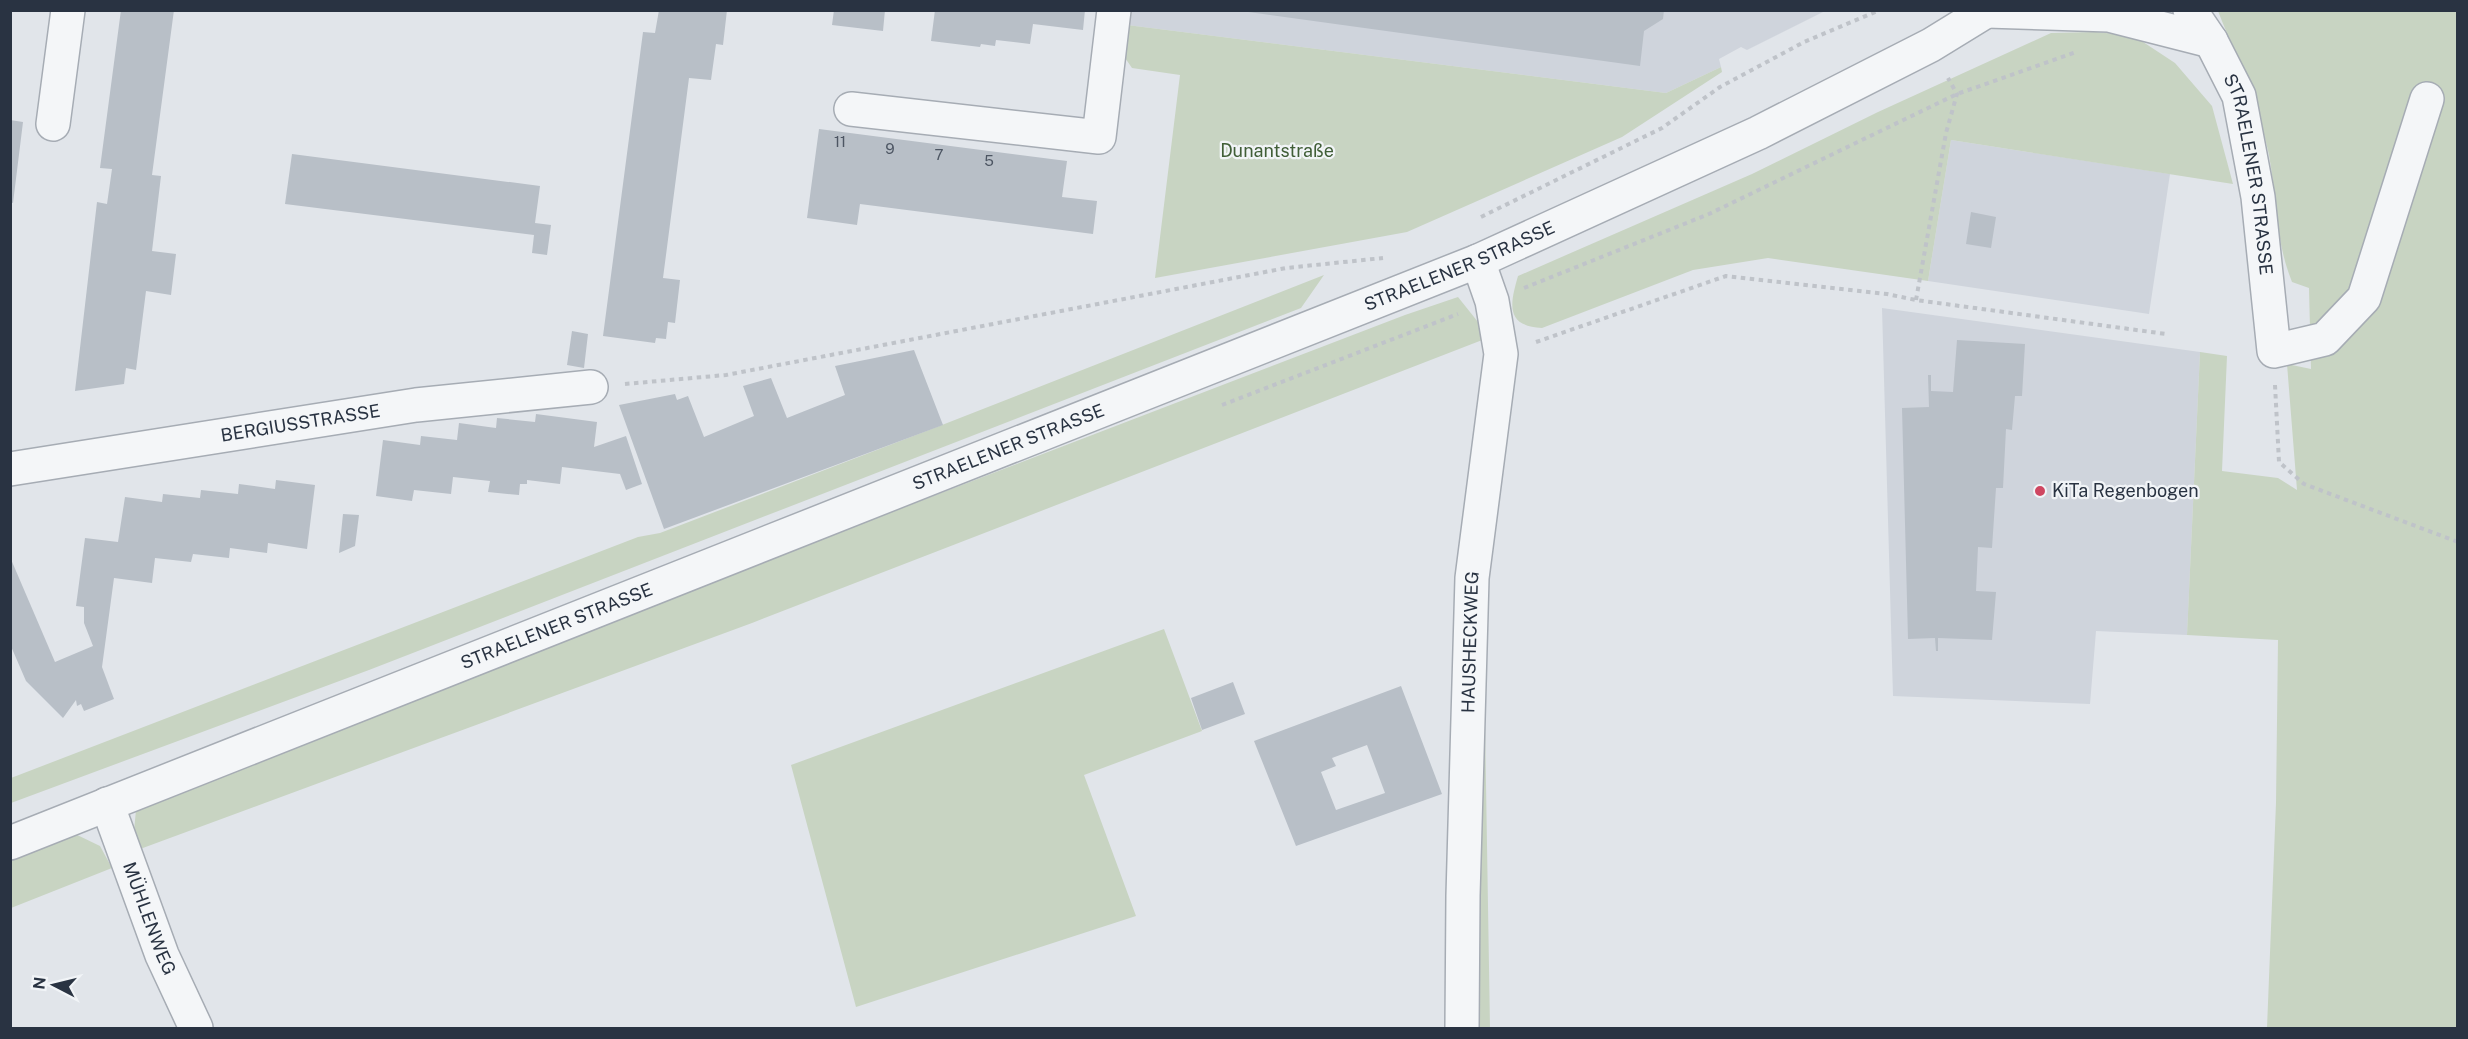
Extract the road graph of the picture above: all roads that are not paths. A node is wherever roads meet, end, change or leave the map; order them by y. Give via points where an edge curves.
1 (68, 10) edge
2 (1114, 10) edge
3 (2190, 10) edge
4 (1987, 11) edge
5 (2211, 41) junction
6 (2427, 99) dead end
7 (851, 109) dead end
8 (53, 124) dead end
9 (1478, 261) junction
10 (591, 387) road end
11 (10, 469) edge
12 (107, 804) junction
13 (10, 843) edge
14 (196, 1029) edge
15 (1462, 1029) edge

1 - 8 street
2 - 7 street via 1099,137
3 - 5 street, STRAELENER STRASSE
4 - 5 street via 2109,15
4 - 9 street, STRAELENER STRASSE via 1930,45 1758,133
5 - 6 street, STRAELENER STRASSE via 2239,96 2258,197 2274,351 2325,339 2364,298
9 - 12 street, STRAELENER STRASSE
9 - 15 street, HAUSHECKWEG via 1492,301 1501,354 1472,578
10 - 11 street, BERGIUSSTRASSE via 416,405
12 - 13 street, STRAELENER STRASSE
12 - 14 street, MÜHLENWEG via 162,955

